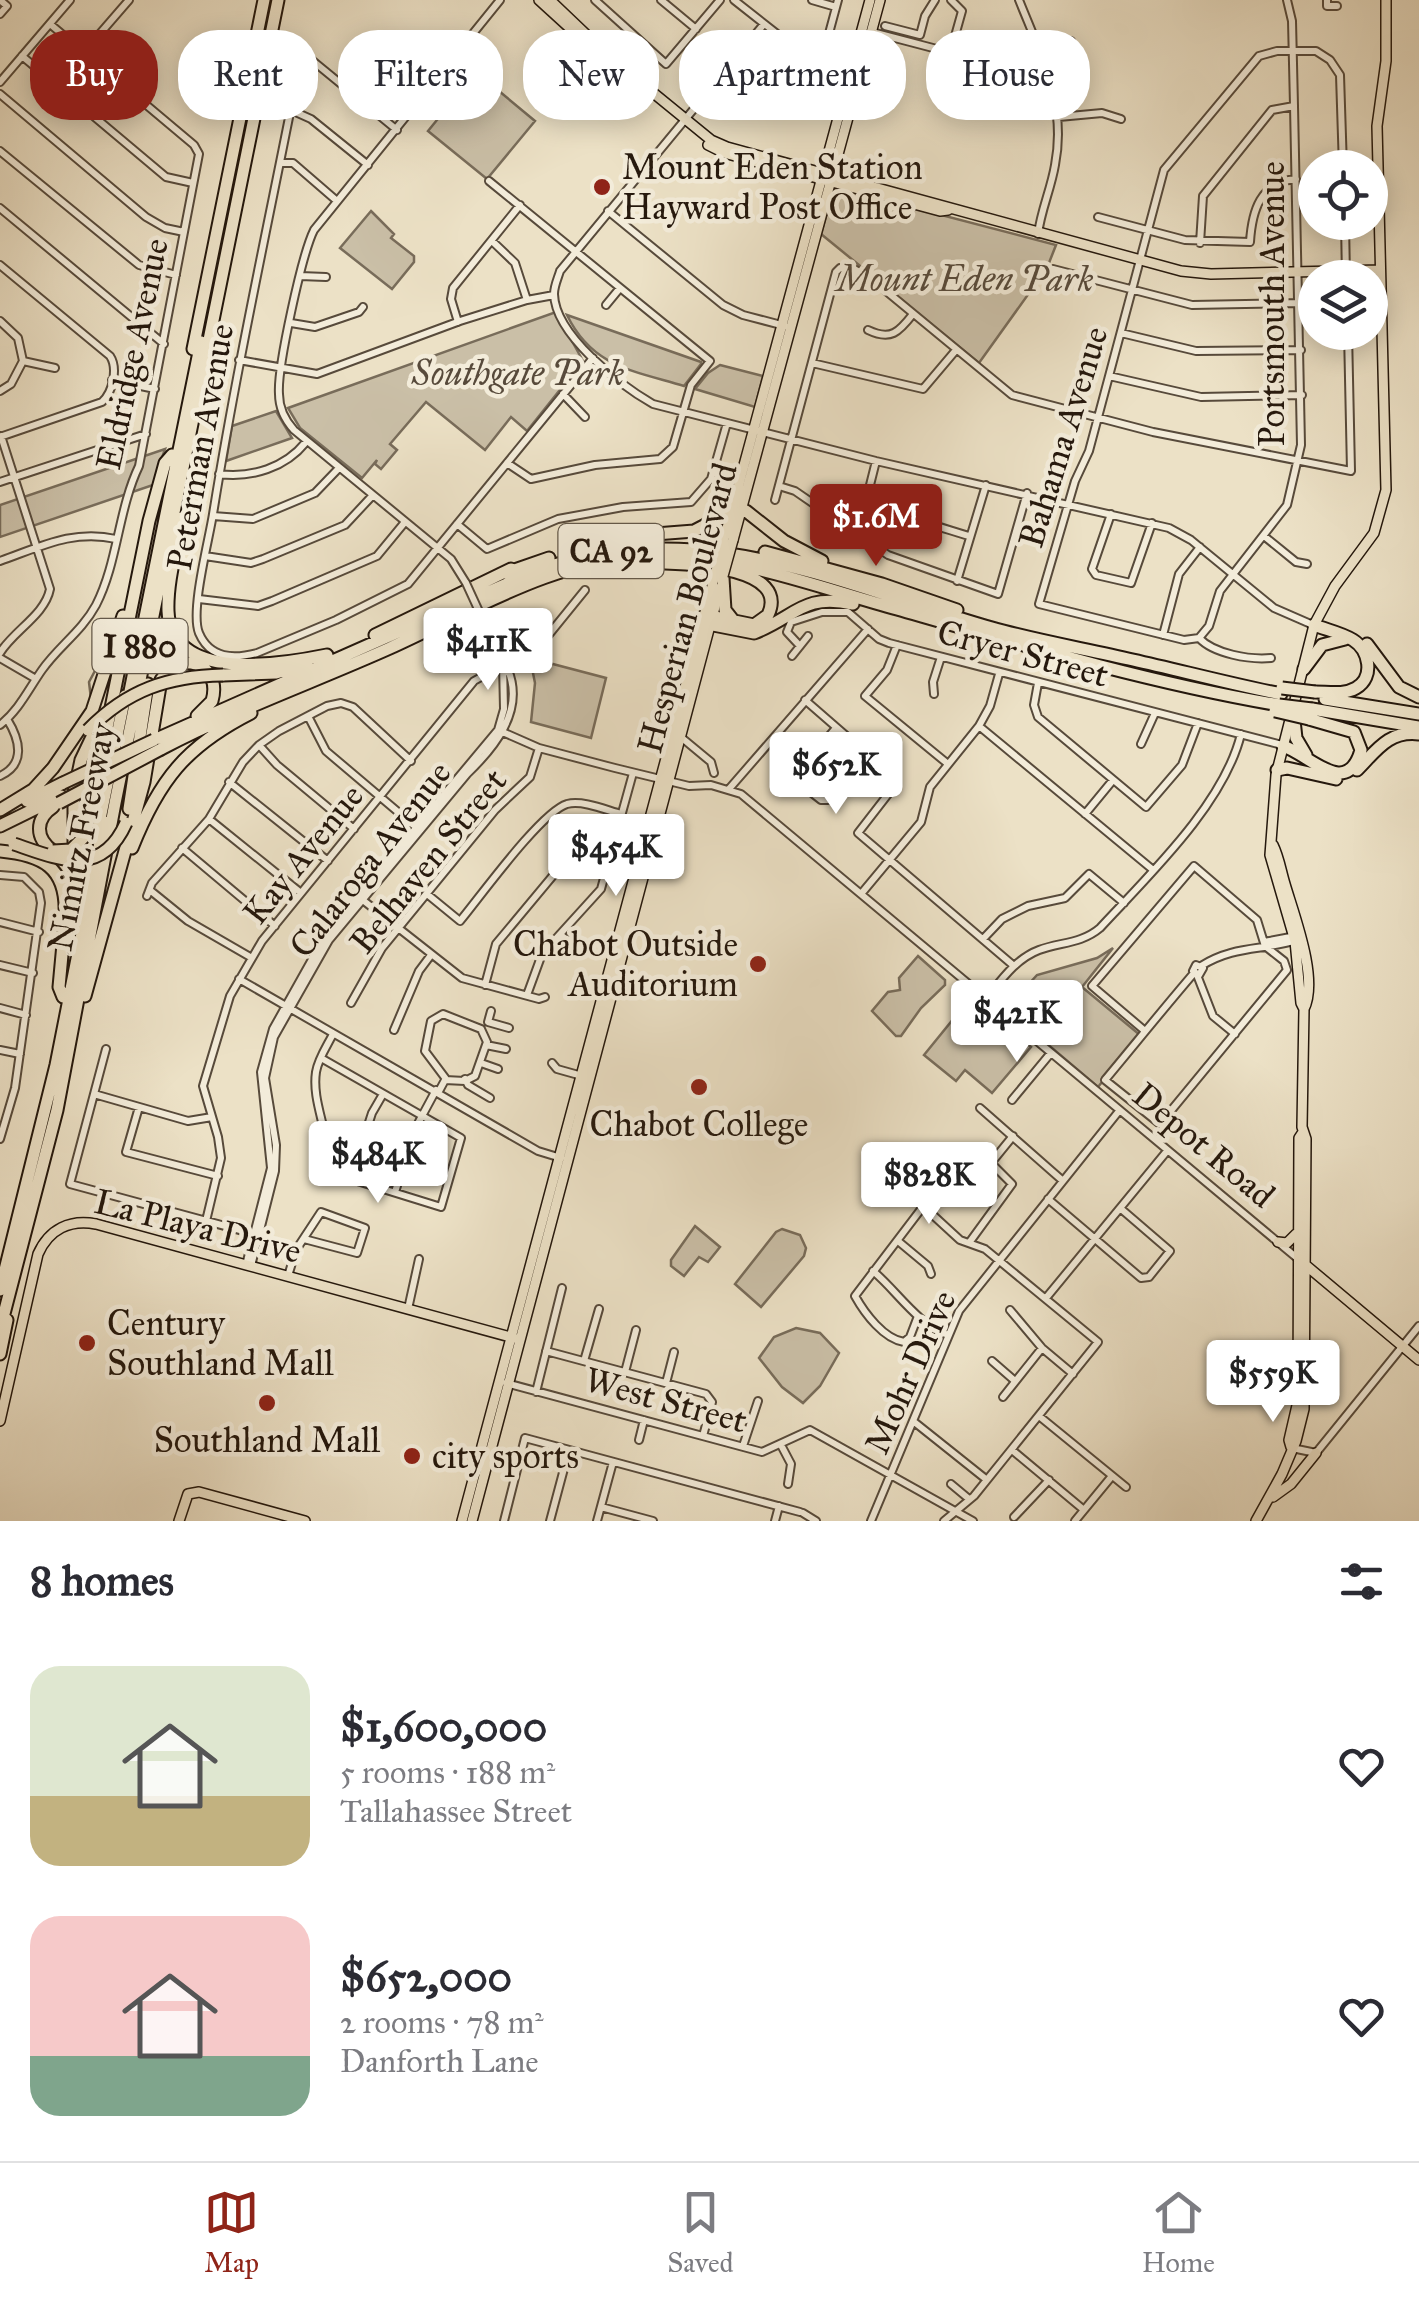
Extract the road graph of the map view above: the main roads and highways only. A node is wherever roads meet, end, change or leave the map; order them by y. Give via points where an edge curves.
1 (275, 0) edge
2 (539, 0) edge
3 (550, 0) edge
4 (870, 0) edge
5 (880, 0) edge
6 (1386, 0) edge
7 (864, 30) edge
8 (872, 30) edge
9 (843, 120) edge
10 (683, 121) junction
11 (828, 178) junction
12 (1380, 260) edge
13 (1298, 272) edge
14 (1382, 350) edge
15 (758, 431) junction
16 (172, 455) junction
17 (738, 491) joint
18 (178, 498) junction
19 (730, 515) junction
20 (144, 544) junction
21 (616, 559) junction
22 (506, 573) junction
23 (720, 576) junction
24 (882, 584) junction
25 (708, 620) junction
26 (1316, 622) junction
27 (736, 624) junction
28 (996, 638) junction
29 (1349, 638) junction
30 (1072, 646) junction
31 (327, 655) junction
32 (146, 657) junction
33 (1304, 669) junction
34 (290, 691) junction
35 (1419, 697) edge
36 (1279, 700) junction
37 (1313, 704) junction
38 (1293, 710) junction
39 (1419, 714) edge
40 (1419, 730) edge
41 (90, 734) junction
42 (158, 745) junction
43 (1283, 746) junction
44 (1312, 761) junction
45 (1277, 770) junction
46 (1321, 777) junction
47 (665, 780) junction
48 (37, 792) junction
49 (61, 794) junction
50 (0, 817) edge
51 (0, 840) edge
52 (0, 851) edge
53 (111, 902) junction
54 (73, 946) junction
55 (63, 997) junction
56 (70, 1034) junction
57 (68, 1050) junction
58 (1303, 1132) junction
59 (1298, 1157) junction
60 (1306, 1181) junction
61 (1298, 1232) junction
62 (1278, 1242) road end
63 (1301, 1261) junction
64 (0, 1266) edge
65 (1330, 1286) junction
66 (2, 1298) edge
67 (1304, 1304) junction
68 (0, 1328) edge
69 (517, 1339) junction
70 (0, 1354) edge
71 (1419, 1360) edge
72 (504, 1383) junction
73 (0, 1421) edge
74 (1291, 1447) junction
75 (1316, 1453) road end
76 (1271, 1499) junction
77 (298, 1520) edge
78 (179, 1521) edge
79 (462, 1521) edge
80 (472, 1521) edge
81 (1256, 1521) edge

1 - 16 highway, Nimitz Freeway / I 880
1 - 18 highway, Nimitz Freeway / I 880
1 - 66 highway, I 880
2 - 10 main road
3 - 10 main road
4 - 7 main road, Hesperian Boulevard
5 - 8 main road, Hesperian Boulevard
6 - 12 main road via 1378,126
9 - 11 main road, Hesperian Boulevard
10 - 11 main road via 727,147
11 - 13 main road via 1194,274
11 - 15 main road, Hesperian Boulevard
14 - 26 main road via 1383,506 1366,548 1334,586
15 - 17 main road, Hesperian Boulevard
15 - 19 main road, Hesperian Boulevard
16 - 20 highway
16 - 54 highway, Nimitz Freeway / I 880
17 - 19 highway
18 - 31 highway via 184,506 168,612 184,645 241,666
18 - 32 highway, Nimitz Freeway / I 880
19 - 22 highway via 694,531 599,538
19 - 23 main road, Hesperian Boulevard, bridge
19 - 24 highway
20 - 48 highway via 98,699
20 - 49 highway, bridge via 84,836 71,850 53,851 38,828
21 - 27 highway via 706,567 761,581 771,596 768,615 758,624
21 - 28 highway, CA 92 via 677,556 745,566
21 - 34 highway, CA 92 via 533,581
22 - 24 highway via 593,546 672,539 746,547
22 - 31 highway
23 - 25 main road, Hesperian Boulevard
23 - 27 highway via 725,610
24 - 30 highway
25 - 27 highway
25 - 28 highway via 754,633 824,600
25 - 47 main road, Hesperian Boulevard
25 - 47 main road, Hesperian Boulevard via 682,738
26 - 29 highway
26 - 33 main road
26 - 35 highway via 1358,635 1394,681
28 - 36 highway, CA 92 via 1246,700
29 - 33 highway via 1322,645
29 - 37 highway via 1367,659 1362,683
30 - 36 highway, CA 92
30 - 42 highway, CA 92 via 749,556 637,548 528,574
31 - 41 highway, bridge via 276,673 168,680 120,700
32 - 51 highway, bridge via 152,662 126,823 109,848 80,862
32 - 56 highway, Nimitz Freeway / I 880
33 - 38 main road
34 - 42 highway, CA 92
34 - 53 highway via 221,728 171,772
36 - 37 highway, bridge
36 - 37 highway, CA 92, bridge
37 - 39 highway, CA 92 via 1378,705
37 - 40 highway, CA 92
37 - 44 highway via 1361,746 1345,772
38 - 43 main road
38 - 44 highway via 1298,744
40 - 46 highway via 1387,740 1347,778
41 - 48 highway
41 - 54 highway via 74,794
42 - 49 highway, CA 92, bridge
42 - 49 highway, CA 92, bridge
42 - 53 highway via 208,706 215,687 202,666 173,665 161,680 144,782
43 - 44 highway
43 - 45 main road
43 - 46 highway
45 - 46 highway
45 - 58 main road via 1270,855 1297,938
47 - 69 main road, Hesperian Boulevard
48 - 49 highway, CA 92
48 - 50 highway
49 - 50 highway, CA 92
52 - 55 highway via 40,859 62,882
53 - 57 highway
54 - 55 highway, Nimitz Freeway / I 880
55 - 64 highway, Nimitz Freeway / I 880
56 - 57 highway, Nimitz Freeway / I 880
56 - 66 highway, I 880
57 - 66 highway, Nimitz Freeway / I 880 via 43,1169
58 - 59 main road
58 - 60 main road
59 - 60 main road
59 - 61 main road
60 - 63 main road
61 - 62 main road
61 - 63 main road
63 - 65 main road, Depot Road
63 - 67 main road
63 - 74 main road
65 - 67 main road via 1310,1286
65 - 71 main road, Depot Road
66 - 68 highway, Nimitz Freeway / I 880
66 - 70 highway
67 - 74 main road via 1304,1409
69 - 72 main road, Hesperian Boulevard
69 - 73 main road, La Playa Drive via 74,1222 56,1230 37,1258
72 - 79 main road, Hesperian Boulevard
72 - 80 main road, Hesperian Boulevard
74 - 76 main road
75 - 76 main road
76 - 81 main road
77 - 78 main road via 198,1492 188,1494

